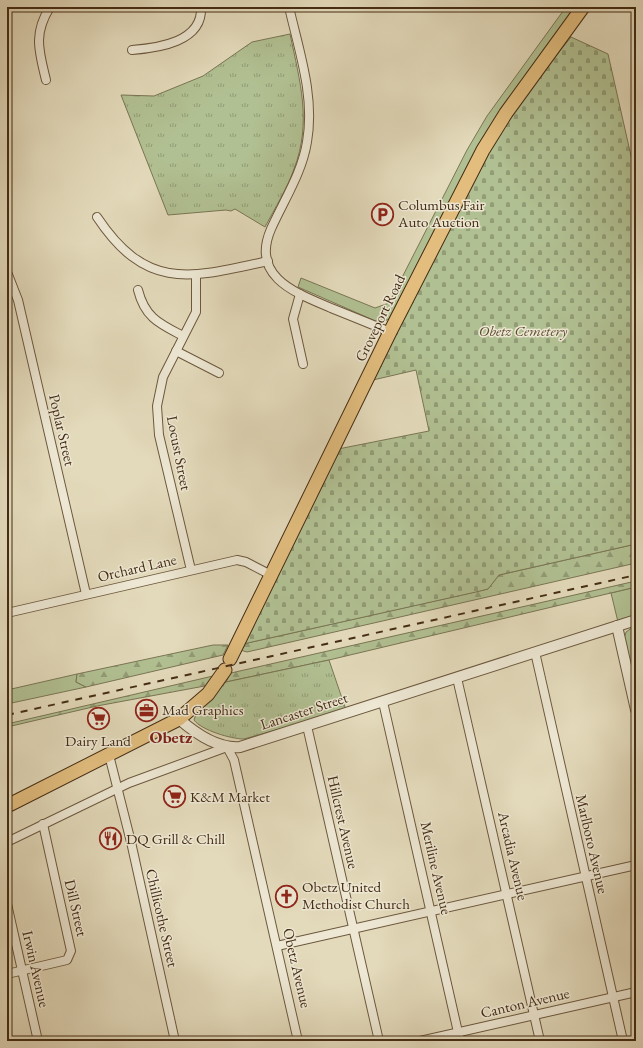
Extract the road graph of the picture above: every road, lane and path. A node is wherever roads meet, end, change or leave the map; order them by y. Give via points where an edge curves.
1 (50, 7) edge
2 (201, 7) edge
3 (289, 7) edge
4 (583, 7) edge
5 (132, 50) dead end
6 (46, 80) dead end
7 (97, 217) dead end
8 (268, 261) junction
9 (7, 272) edge
10 (196, 276) junction
11 (138, 290) dead end
12 (300, 294) junction
13 (390, 332) junction
14 (183, 336) junction
15 (176, 351) junction
16 (302, 364) dead end
17 (219, 373) dead end
18 (191, 570) junction
19 (272, 575) junction
20 (86, 594) junction
21 (7, 613) edge
22 (636, 620) edge
23 (617, 626) junction
24 (534, 652) junction
25 (457, 678) junction
26 (382, 702) junction
27 (636, 710) edge
28 (179, 719) junction
29 (307, 726) junction
30 (227, 747) junction
31 (109, 755) junction
32 (117, 788) junction
33 (7, 806) edge
34 (43, 824) junction
35 (7, 842) edge
36 (636, 865) edge
37 (585, 877) junction
38 (508, 894) junction
39 (7, 904) edge
40 (431, 912) junction
41 (354, 929) junction
42 (277, 946) junction
43 (22, 970) junction
44 (7, 974) edge
45 (636, 992) edge
46 (613, 997) junction
47 (534, 1015) junction
48 (459, 1037) edge
49 (38, 1041) edge
50 (175, 1041) edge
51 (298, 1041) edge
52 (378, 1041) edge
53 (420, 1041) edge
54 (540, 1041) edge
55 (623, 1041) edge

1 - 6 street via 38,34
2 - 5 street via 198,24 188,35 155,48
3 - 8 street via 306,82 310,116 303,158 268,237
4 - 13 main road, Groveport Road via 496,127
7 - 10 street via 120,247 141,263 162,271
8 - 10 street
8 - 12 street via 277,279
9 - 20 street, Poplar Street via 18,300
10 - 14 street, Locust Street via 196,312
11 - 14 street via 144,310 159,323
12 - 13 street
12 - 16 street via 293,319
13 - 19 main road, Groveport Road
14 - 15 street, Locust Street
15 - 17 street
15 - 18 street, Locust Street via 159,391 158,421
18 - 19 street, Orchard Lane via 237,560
18 - 20 street, Orchard Lane
19 - 28 main road, Groveport Road via 228,664 208,694
20 - 21 street, Orchard Lane
22 - 23 street, Lancaster Street
23 - 24 street, Lancaster Street
23 - 27 street
24 - 25 street, Lancaster Street
24 - 37 street, Marlboro Avenue
25 - 26 street, Lancaster Street
25 - 38 street, Arcadia Avenue
26 - 29 street, Lancaster Street
26 - 40 street, Meriline Avenue
28 - 30 street via 198,734
28 - 31 main road, Groveport Road
29 - 30 street, Lancaster Street via 243,746
29 - 41 street, Hillcrest Avenue
30 - 32 street, Lancaster Street
30 - 42 street, Obetz Avenue via 234,760
31 - 32 street, Chillicothe Street
31 - 33 main road, Groveport Road
32 - 34 street, Lancaster Street
32 - 50 street, Chillicothe Street
34 - 35 street, Lancaster Street
34 - 43 street, Dill Street via 71,951 67,960
36 - 37 street
37 - 38 street
37 - 46 street, Marlboro Avenue
38 - 40 street
38 - 47 street, Arcadia Avenue
39 - 43 street, Irwin Avenue
40 - 41 street
40 - 48 street, Meriline Avenue
41 - 42 street
41 - 52 street, Hillcrest Avenue
42 - 51 street, Obetz Avenue
43 - 44 street, Dill Street
43 - 49 street, Irwin Avenue
45 - 46 street, Canton Avenue
46 - 47 street, Canton Avenue
46 - 55 street, Marlboro Avenue
47 - 48 street, Canton Avenue
47 - 54 street, Arcadia Avenue
48 - 53 street, Canton Avenue

